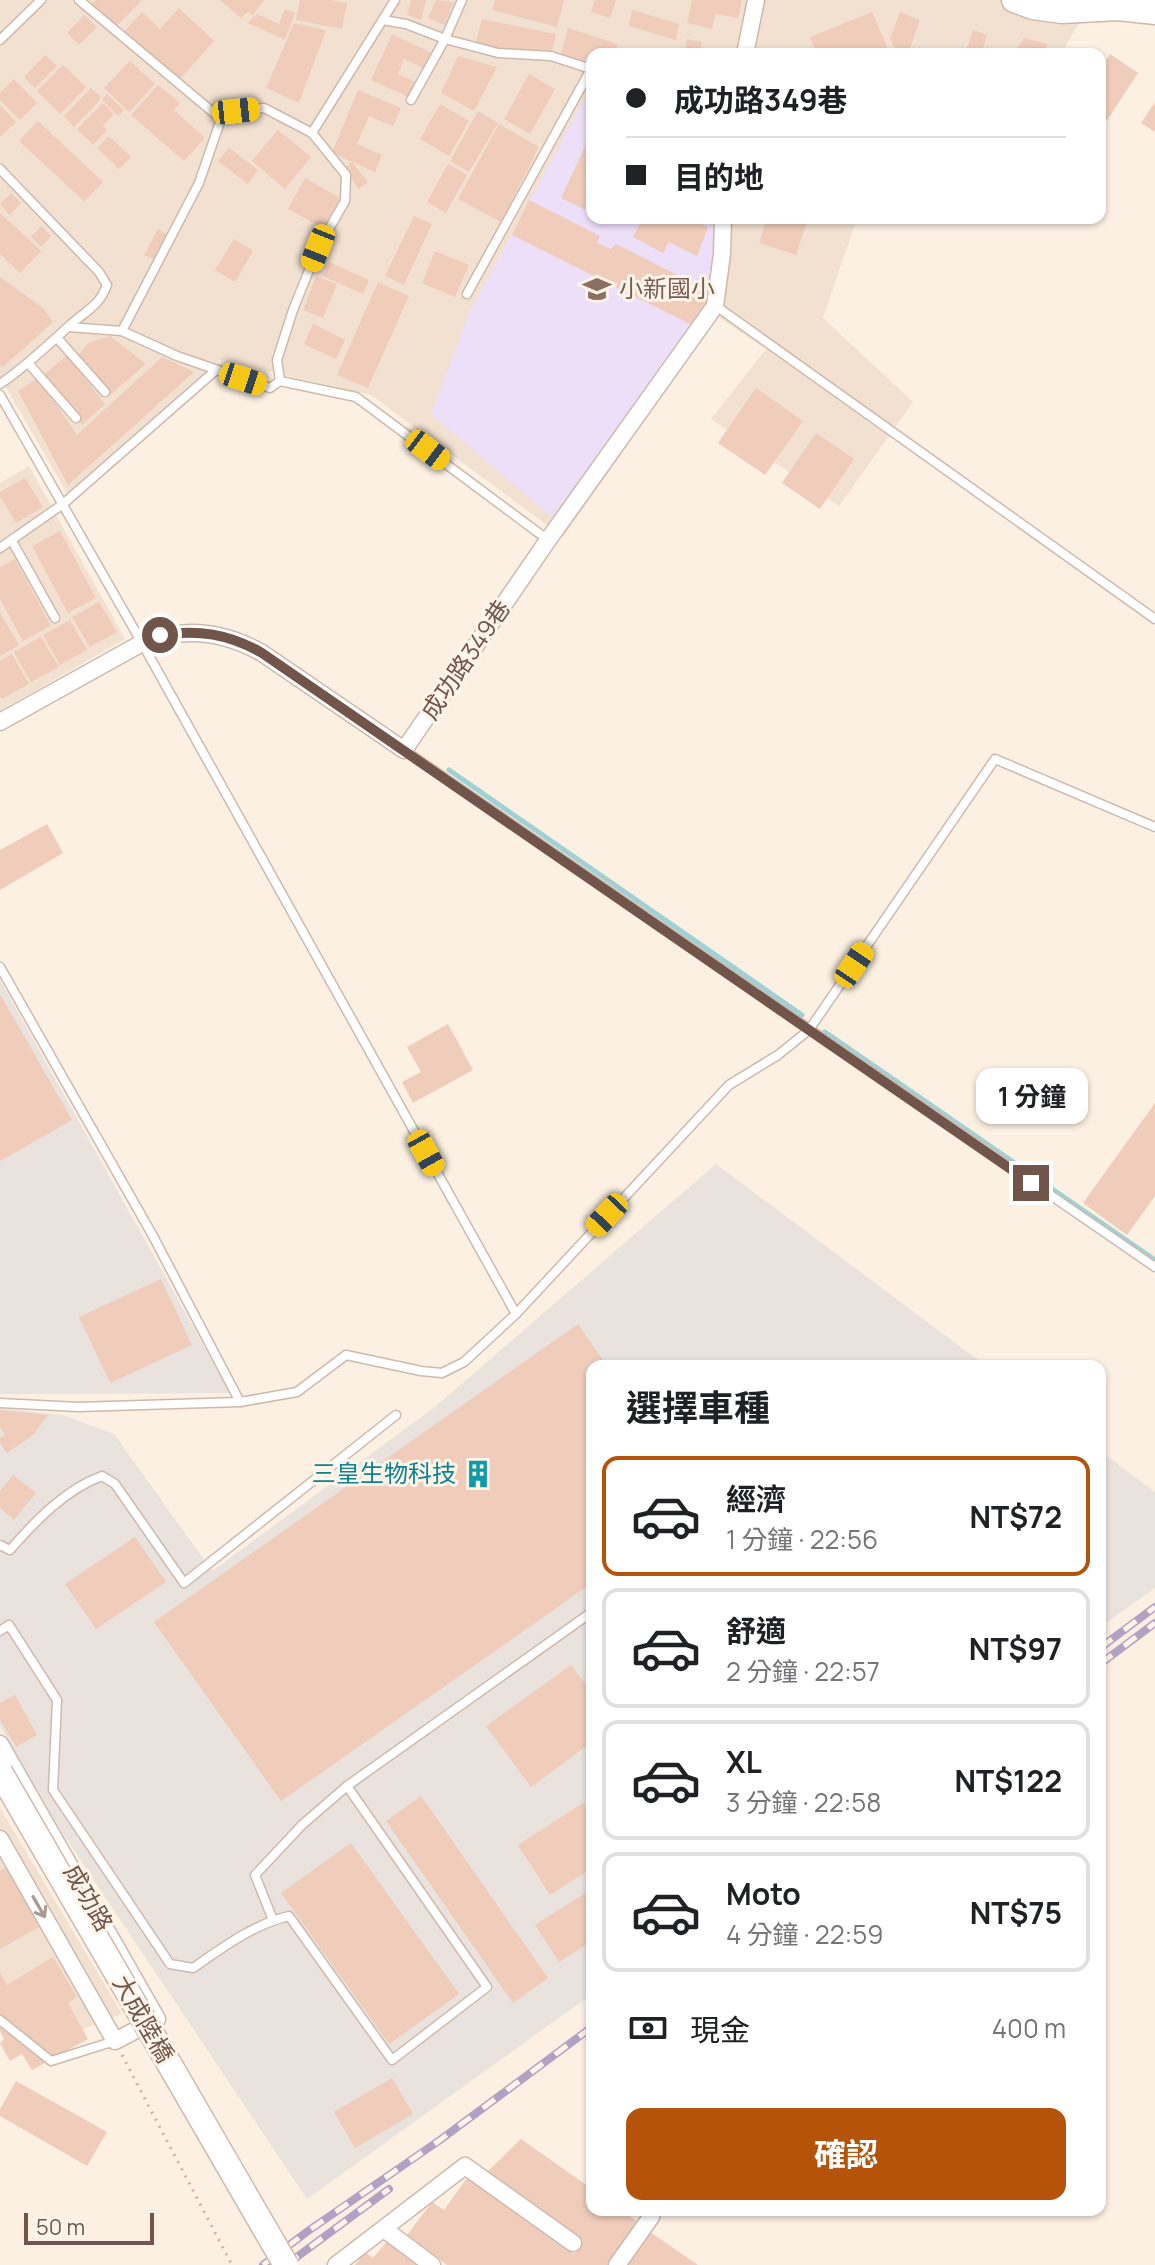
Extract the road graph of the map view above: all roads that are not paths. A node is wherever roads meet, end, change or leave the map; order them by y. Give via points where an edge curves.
1 (41, 0) edge
2 (79, 0) edge
3 (395, 0) edge
4 (462, 0) edge
5 (756, 0) edge
6 (1014, 0) edge
7 (1155, 12) edge
8 (383, 20) junction
9 (445, 39) junction
10 (0, 40) edge
11 (746, 48) edge
12 (586, 67) edge
13 (586, 78) edge
14 (411, 100) dead end
15 (221, 119) junction
16 (312, 133) junction
17 (0, 169) edge
18 (723, 224) edge
19 (467, 294) dead end
20 (715, 306) junction
21 (68, 327) junction
22 (122, 331) junction
23 (58, 339) junction
24 (29, 364) junction
25 (216, 370) junction
26 (280, 381) junction
27 (0, 384) edge
28 (105, 392) dead end
29 (0, 395) edge
30 (76, 418) dead end
31 (63, 504) junction
32 (548, 540) junction
33 (12, 541) junction
34 (0, 548) edge
35 (55, 618) dead end
36 (1155, 619) edge
37 (142, 643) junction
38 (0, 722) edge
39 (404, 750) junction
40 (1155, 827) edge
41 (0, 967) edge
42 (809, 1030) junction
43 (1155, 1267) edge
44 (516, 1314) junction
45 (240, 1402) junction
46 (0, 1403) edge
47 (396, 1415) dead end
48 (0, 1545) edge
49 (586, 1616) edge
50 (0, 1631) edge
51 (0, 1744) edge
52 (0, 1772) edge
53 (347, 1786) junction
54 (0, 1839) edge
55 (273, 1920) junction
56 (0, 2020) edge
57 (115, 2041) junction
58 (651, 2217) dead end
59 (384, 2229) junction
60 (573, 2243) dead end
61 (286, 2265) edge
62 (336, 2265) edge
63 (432, 2265) edge
64 (617, 2265) edge

1 - 10 lane
2 - 15 lane
3 - 8 lane
4 - 9 lane
5 - 11 street
6 - 7 main road via 1062,11
8 - 9 lane
8 - 16 lane
9 - 12 lane via 498,53 551,56
9 - 14 lane
13 - 19 lane
15 - 16 lane via 236,111 264,108
15 - 22 lane via 199,183
16 - 26 lane via 346,175 345,201 318,248 293,310 277,360
17 - 21 lane via 107,285 101,301
18 - 20 street, 成功路349巷
20 - 32 street, 成功路349巷
20 - 36 lane
21 - 22 lane
21 - 23 lane
22 - 25 lane
23 - 24 lane
23 - 28 lane
24 - 27 lane
24 - 30 lane
25 - 26 lane via 270,388
25 - 31 lane
26 - 32 lane via 356,397
29 - 31 lane
31 - 33 lane
31 - 37 lane
32 - 39 street, 成功路349巷
33 - 34 lane
33 - 35 lane
37 - 38 street
37 - 39 street via 160,635 205,632 245,643
37 - 44 lane
39 - 42 lane
40 - 42 lane via 995,759
41 - 45 lane via 153,1236
42 - 43 lane
42 - 44 lane via 729,1085
44 - 45 lane via 464,1362 442,1373 346,1355 297,1392
45 - 46 lane via 78,1407
47 - 48 lane via 184,1583 115,1484 102,1476 85,1482 10,1550
49 - 53 lane
50 - 55 lane via 9,1625 57,1700 53,1790 170,1964 193,1968
51 - 57 street, 成功路 via 157,2019
52 - 61 main road, 大成陸橋, bridge
53 - 55 lane via 255,1875
53 - 55 lane via 487,1987 392,2060 289,1916
54 -> 57 street, 成功路
56 - 57 lane via 51,2061
58 - 64 street
59 - 60 street via 465,2166
59 - 62 street
59 - 63 street

